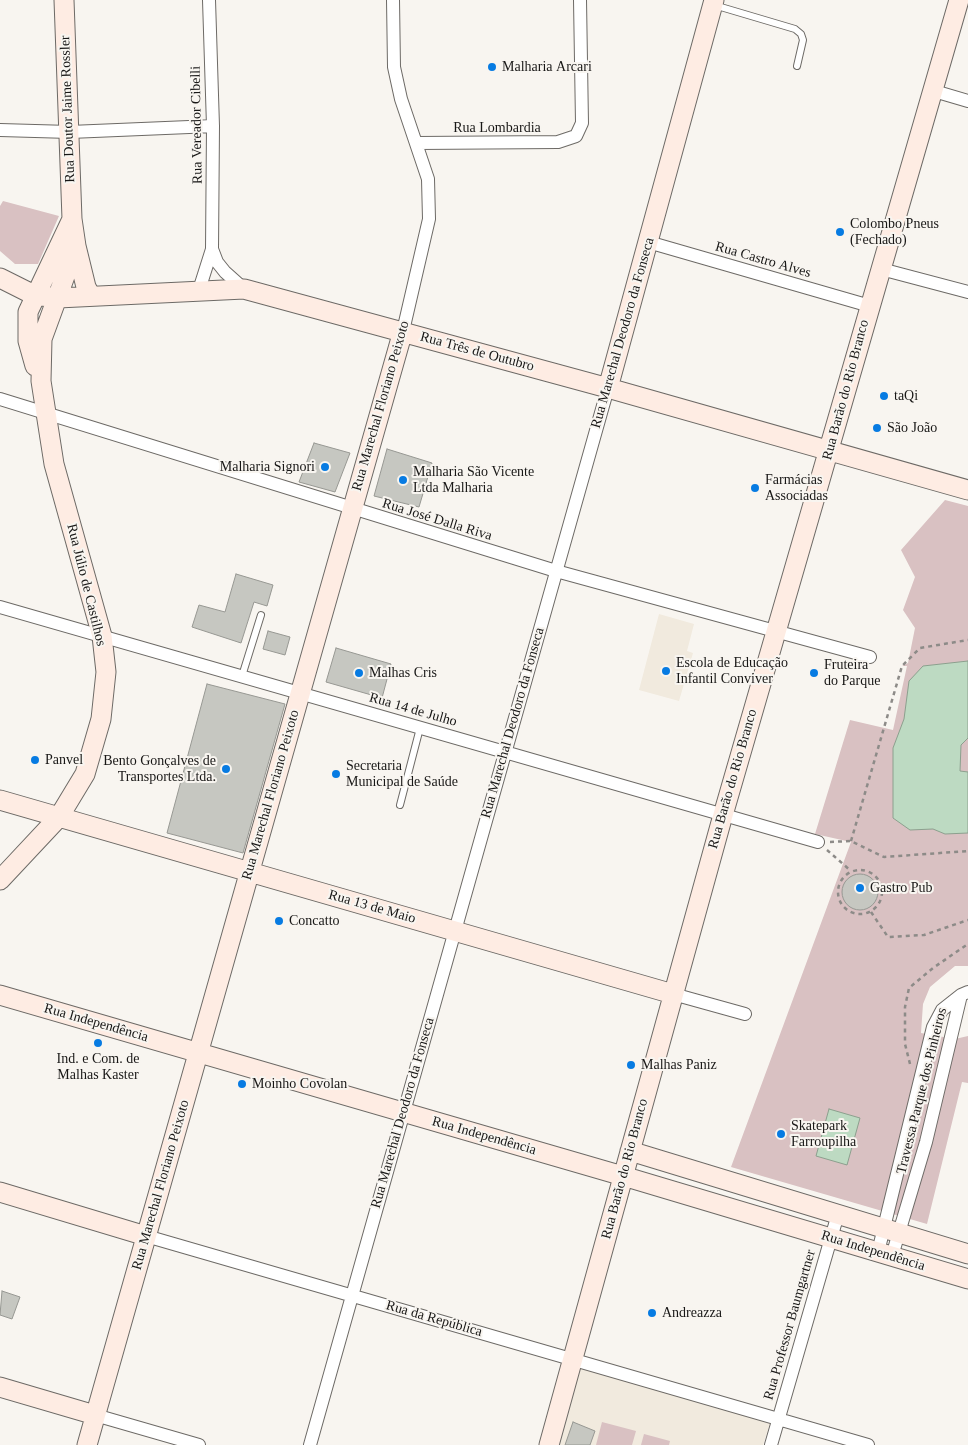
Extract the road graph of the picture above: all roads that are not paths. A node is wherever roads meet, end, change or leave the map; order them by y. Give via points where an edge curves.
1 (64, 0) edge
2 (209, 0) edge
3 (393, 0) edge
4 (580, 0) edge
5 (959, 0) edge
6 (714, 2) edge
7 (797, 66) dead end
8 (934, 91) junction
9 (968, 101) edge
10 (213, 126) junction
11 (0, 130) edge
12 (70, 132) junction
13 (417, 143) junction
14 (72, 219) junction
15 (648, 242) junction
16 (76, 246) junction
17 (212, 249) junction
18 (881, 268) junction
19 (0, 278) edge
20 (244, 289) junction
21 (199, 290) junction
22 (968, 292) edge
23 (34, 295) junction
24 (91, 296) junction
25 (58, 298) junction
26 (870, 306) junction
27 (403, 331) junction
28 (41, 381) junction
29 (608, 388) junction
30 (0, 400) edge
31 (44, 413) junction
32 (830, 451) junction
33 (968, 490) edge
34 (352, 510) junction
35 (556, 571) junction
36 (0, 607) edge
37 (261, 615) dead end
38 (776, 630) junction
39 (102, 636) junction
40 (870, 657) dead end
41 (242, 676) junction
42 (300, 693) junction
43 (420, 728) junction
44 (505, 752) junction
45 (0, 800) edge
46 (400, 805) dead end
47 (723, 815) junction
48 (59, 816) junction
49 (818, 842) road end
50 (250, 872) junction
51 (0, 880) edge
52 (455, 931) junction
53 (673, 994) junction
54 (964, 994) edge
55 (0, 995) edge
56 (745, 1014) dead end
57 (198, 1052) junction
58 (403, 1112) junction
59 (630, 1151) junction
60 (623, 1176) junction
61 (0, 1192) edge
62 (838, 1214) junction
63 (892, 1231) junction
64 (146, 1236) junction
65 (831, 1238) junction
66 (885, 1254) junction
67 (968, 1254) edge
68 (968, 1279) edge
69 (352, 1296) junction
70 (572, 1360) junction
71 (0, 1387) edge
72 (95, 1415) junction
73 (778, 1419) junction
74 (87, 1445) edge
75 (200, 1445) edge
76 (310, 1445) edge
77 (549, 1445) edge
78 (771, 1445) edge
79 (868, 1445) edge

1 - 12 street, Rua Doutor Jaime Rossler
2 - 10 street, Rua Vereador Cibelli
3 - 13 street, Rua Marechal Floriano Peixoto via 394,67 401,99
4 - 13 street, Rua Lombardia via 582,123 576,136 558,142
5 - 8 street, Rua Barão do Rio Branco
6 - 7 lane via 795,28 803,40
6 - 15 street, Rua Marechal Deodoro da Fonseca
8 - 9 street
8 - 18 street, Rua Barão do Rio Branco
10 - 12 street
10 - 17 street, Rua Vereador Cibelli
11 - 12 street
12 - 14 street, Rua Doutor Jaime Rossler
13 - 27 street, Rua Marechal Floriano Peixoto via 428,179 429,219
14 - 16 street, Rua Doutor Jaime Rossler
14 - 23 street, Rua Doutor Jaime Rossler
15 - 26 street, Rua Castro Alves
15 - 29 street, Rua Marechal Deodoro da Fonseca
16 - 24 street
16 - 25 street, Rua Doutor Jaime Rossler
17 - 20 street, Rua Vereador Cibelli via 225,272
17 - 21 street, Rua Vereador Cibelli
18 - 22 street
18 - 26 street, Rua Barão do Rio Branco
19 - 23 street
20 - 21 street, Rua Três de Outubro
20 - 27 street, Rua Três de Outubro
21 - 24 street, Rua Três de Outubro
23 - 25 street
23 - 28 street, Rua Júlio de Castilhos via 27,329
24 - 25 street, Rua Três de Outubro
25 - 28 street, Rua Júlio de Castilhos via 42,339
26 - 32 street, Rua Barão do Rio Branco
27 - 29 street, Rua Três de Outubro
27 - 34 street, Rua Marechal Floriano Peixoto
28 - 31 street, Rua Júlio de Castilhos
29 - 32 street, Rua Três de Outubro
29 - 35 street, Rua Marechal Deodoro da Fonseca
30 - 31 street, Rua José Dalla Riva
31 - 34 street, Rua José Dalla Riva
31 - 39 street, Rua Júlio de Castilhos via 54,464
32 - 33 street, Rua Três de Outubro
32 - 38 street, Rua Barão do Rio Branco
34 - 35 street, Rua José Dalla Riva
34 - 42 street, Rua Marechal Floriano Peixoto
35 - 38 street, Rua José Dalla Riva
35 - 44 street, Rua Marechal Deodoro da Fonseca
36 - 39 street, Rua 14 de Julho
37 - 41 lane
38 - 40 street, Rua José Dalla Riva
38 - 47 street, Rua Barão do Rio Branco
39 - 41 street, Rua 14 de Julho
39 - 48 street, Rua Júlio de Castilhos via 106,672 101,719 85,774
41 - 42 street, Rua 14 de Julho
42 - 43 street, Rua 14 de Julho
42 - 50 street, Rua Marechal Floriano Peixoto
43 - 44 street, Rua 14 de Julho
43 - 46 lane
44 - 47 street, Rua 14 de Julho
44 - 52 street, Rua Marechal Deodoro da Fonseca
45 - 48 street, Rua 13 de Maio
47 - 49 street, Rua 14 de Julho
47 - 53 street, Rua Barão do Rio Branco
48 - 50 street, Rua 13 de Maio
48 - 51 street, Rua Júlio de Castilhos
50 - 52 street, Rua 13 de Maio
50 - 57 street, Rua Marechal Floriano Peixoto
52 - 53 street, Rua 13 de Maio
52 - 58 street, Rua Marechal Deodoro da Fonseca
53 - 56 street, Rua 13 de Maio
53 - 59 street, Rua Barão do Rio Branco
54 - 63 street, Travessa Parque dos Pinheiros via 926,1142
54 - 63 street, Travessa Parque dos Pinheiros via 942,1010 933,1027 917,1090
55 - 57 street, Rua Independência
57 - 58 street, Rua Independência
57 - 64 street, Rua Marechal Floriano Peixoto
58 - 60 street, Rua Independência
58 - 69 street, Rua Marechal Deodoro da Fonseca
59 - 60 street, Rua Barão do Rio Branco
59 - 62 street, Rua Independência
60 - 65 street, Rua Independência
60 - 70 street, Rua Barão do Rio Branco
61 - 64 street, Rua da República
62 - 63 street, Rua Independência
62 - 65 street, Rua Professor Baumgartner
63 - 66 street, Travessa Parque dos Pinheiros
63 - 67 street, Rua Independência
64 - 69 street, Rua da República
64 - 72 street, Rua Marechal Floriano Peixoto
65 - 66 street, Rua Independência
65 - 73 street, Rua Professor Baumgartner
66 - 68 street, Rua Independência
69 - 70 street, Rua da República
69 - 76 street, Rua Marechal Deodoro da Fonseca
70 - 73 street, Rua da República
70 - 77 street, Rua Barão do Rio Branco
71 - 72 street
72 - 74 street, Rua Marechal Floriano Peixoto
72 - 75 street
73 - 78 street, Rua Professor Baumgartner
73 - 79 street, Rua da República

